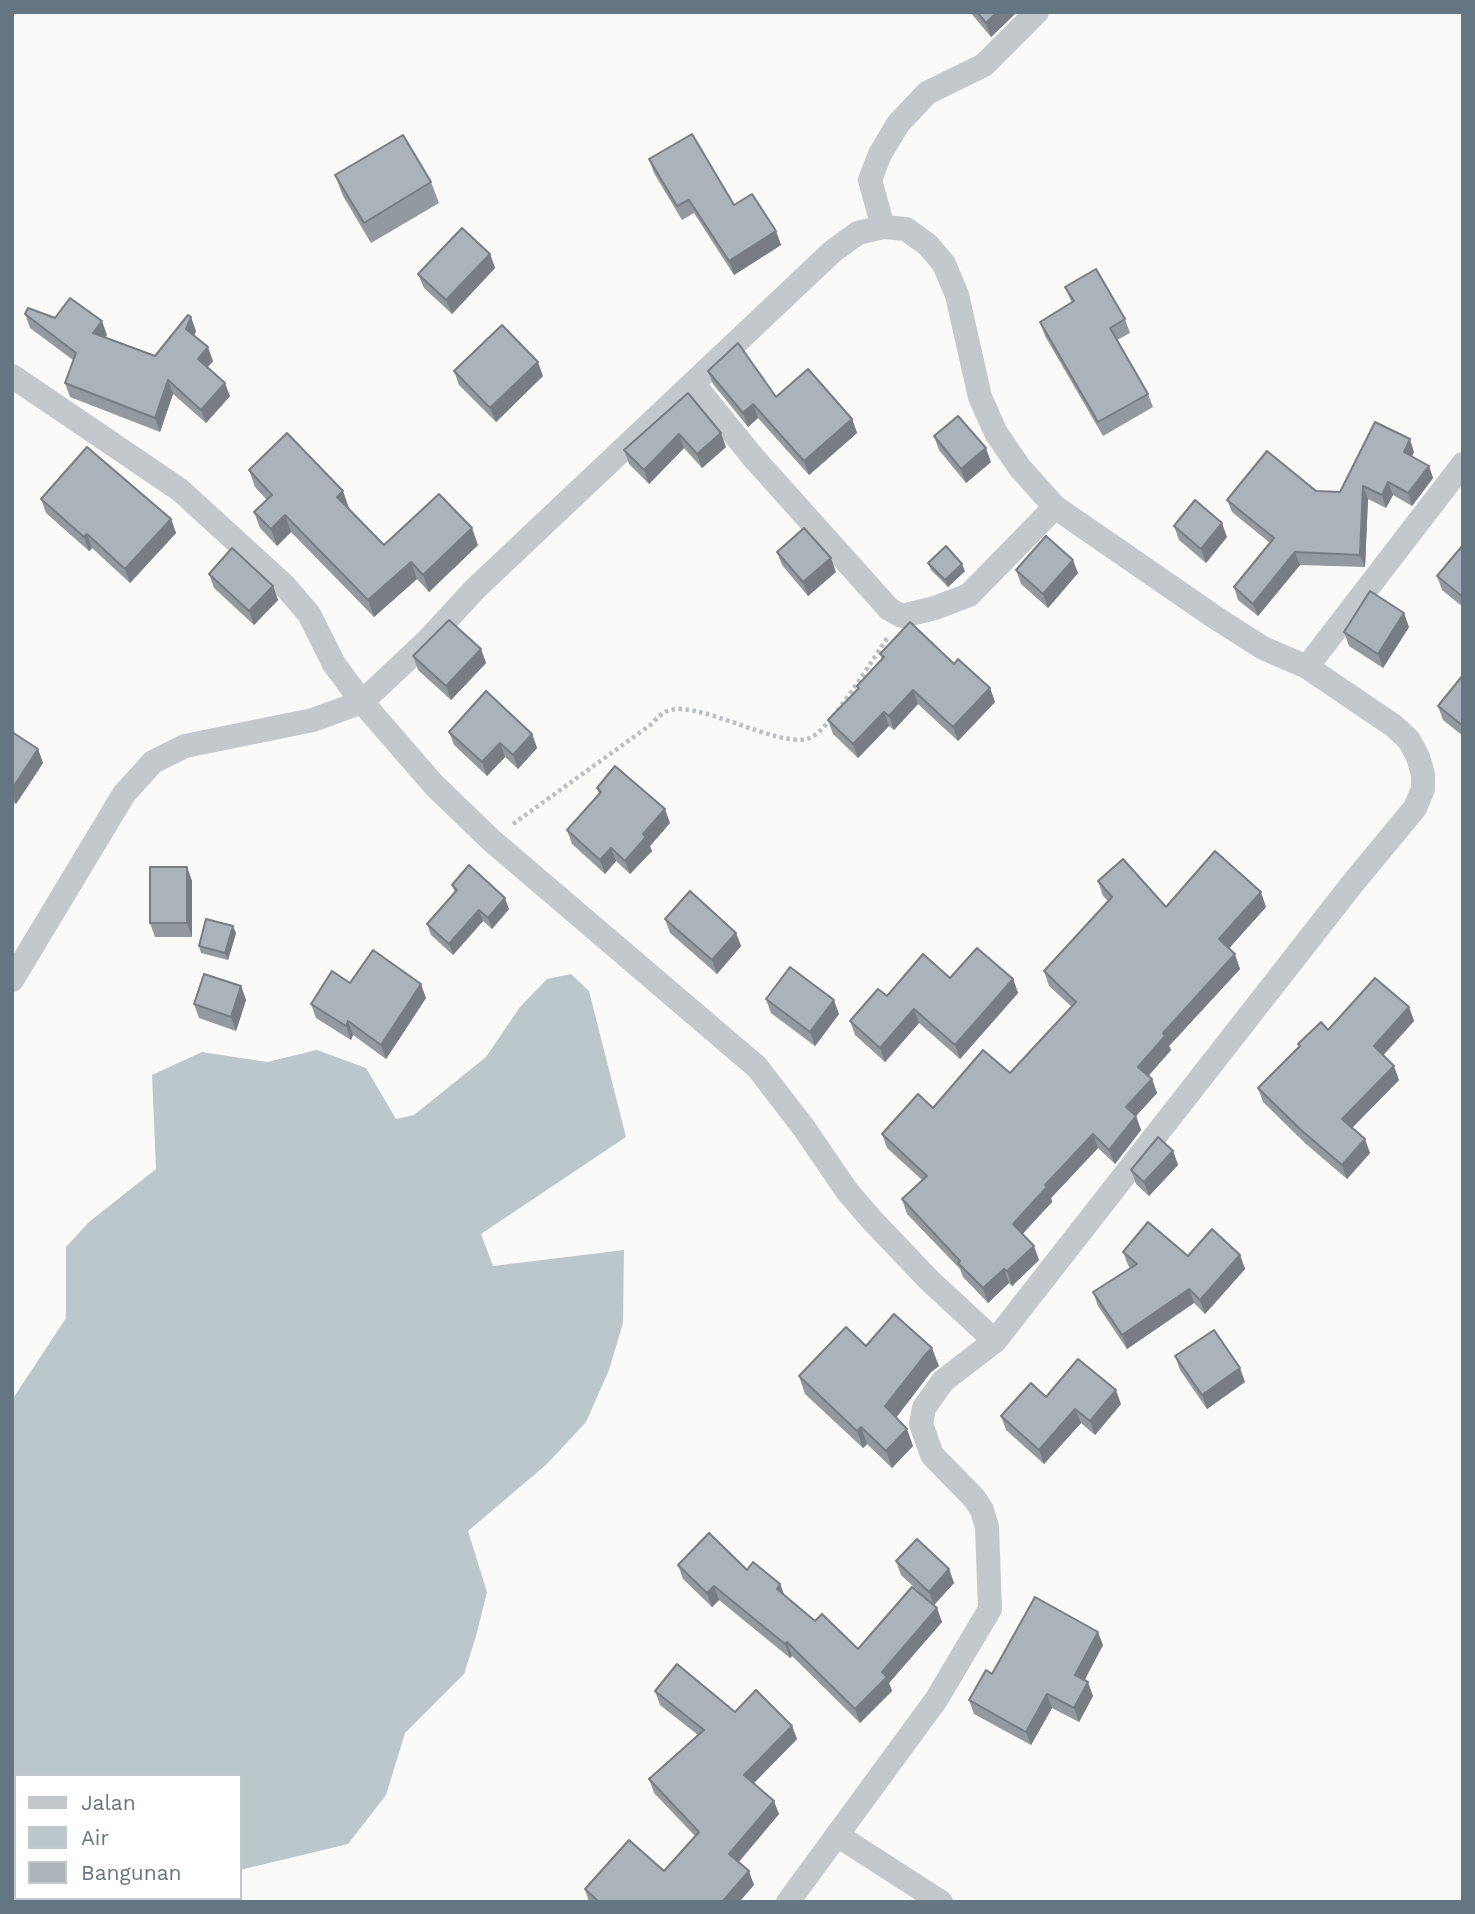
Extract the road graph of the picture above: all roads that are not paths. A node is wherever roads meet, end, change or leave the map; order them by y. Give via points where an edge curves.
1 (1037, 12) edge
2 (883, 227) junction
3 (12, 376) edge
4 (693, 383) junction
5 (1463, 464) edge
6 (1055, 508) junction
7 (1307, 667) junction
8 (362, 702) junction
9 (12, 980) edge
10 (995, 1341) junction
11 (837, 1835) junction
12 (788, 1902) edge
13 (940, 1902) edge

1 - 2 street via 984,65 927,93 898,124 870,180
2 - 4 street via 858,233 833,251
2 - 6 street via 906,229 944,264 957,295 980,397 990,421 1020,468
3 - 8 street via 180,490 244,548 300,601 334,664
4 - 6 street via 770,477 889,609 902,616 969,595
4 - 8 street
5 - 7 street
6 - 7 street via 1263,649
7 - 10 street via 1409,740 1423,774 1423,789 1415,807
8 - 9 street via 313,720 186,746 153,762 124,794
8 - 10 street via 434,785 491,840 757,1067 871,1219
10 - 11 street via 943,1381 923,1408 921,1424 932,1455 982,1510 987,1527 990,1609 936,1700
11 - 12 street
11 - 13 street

